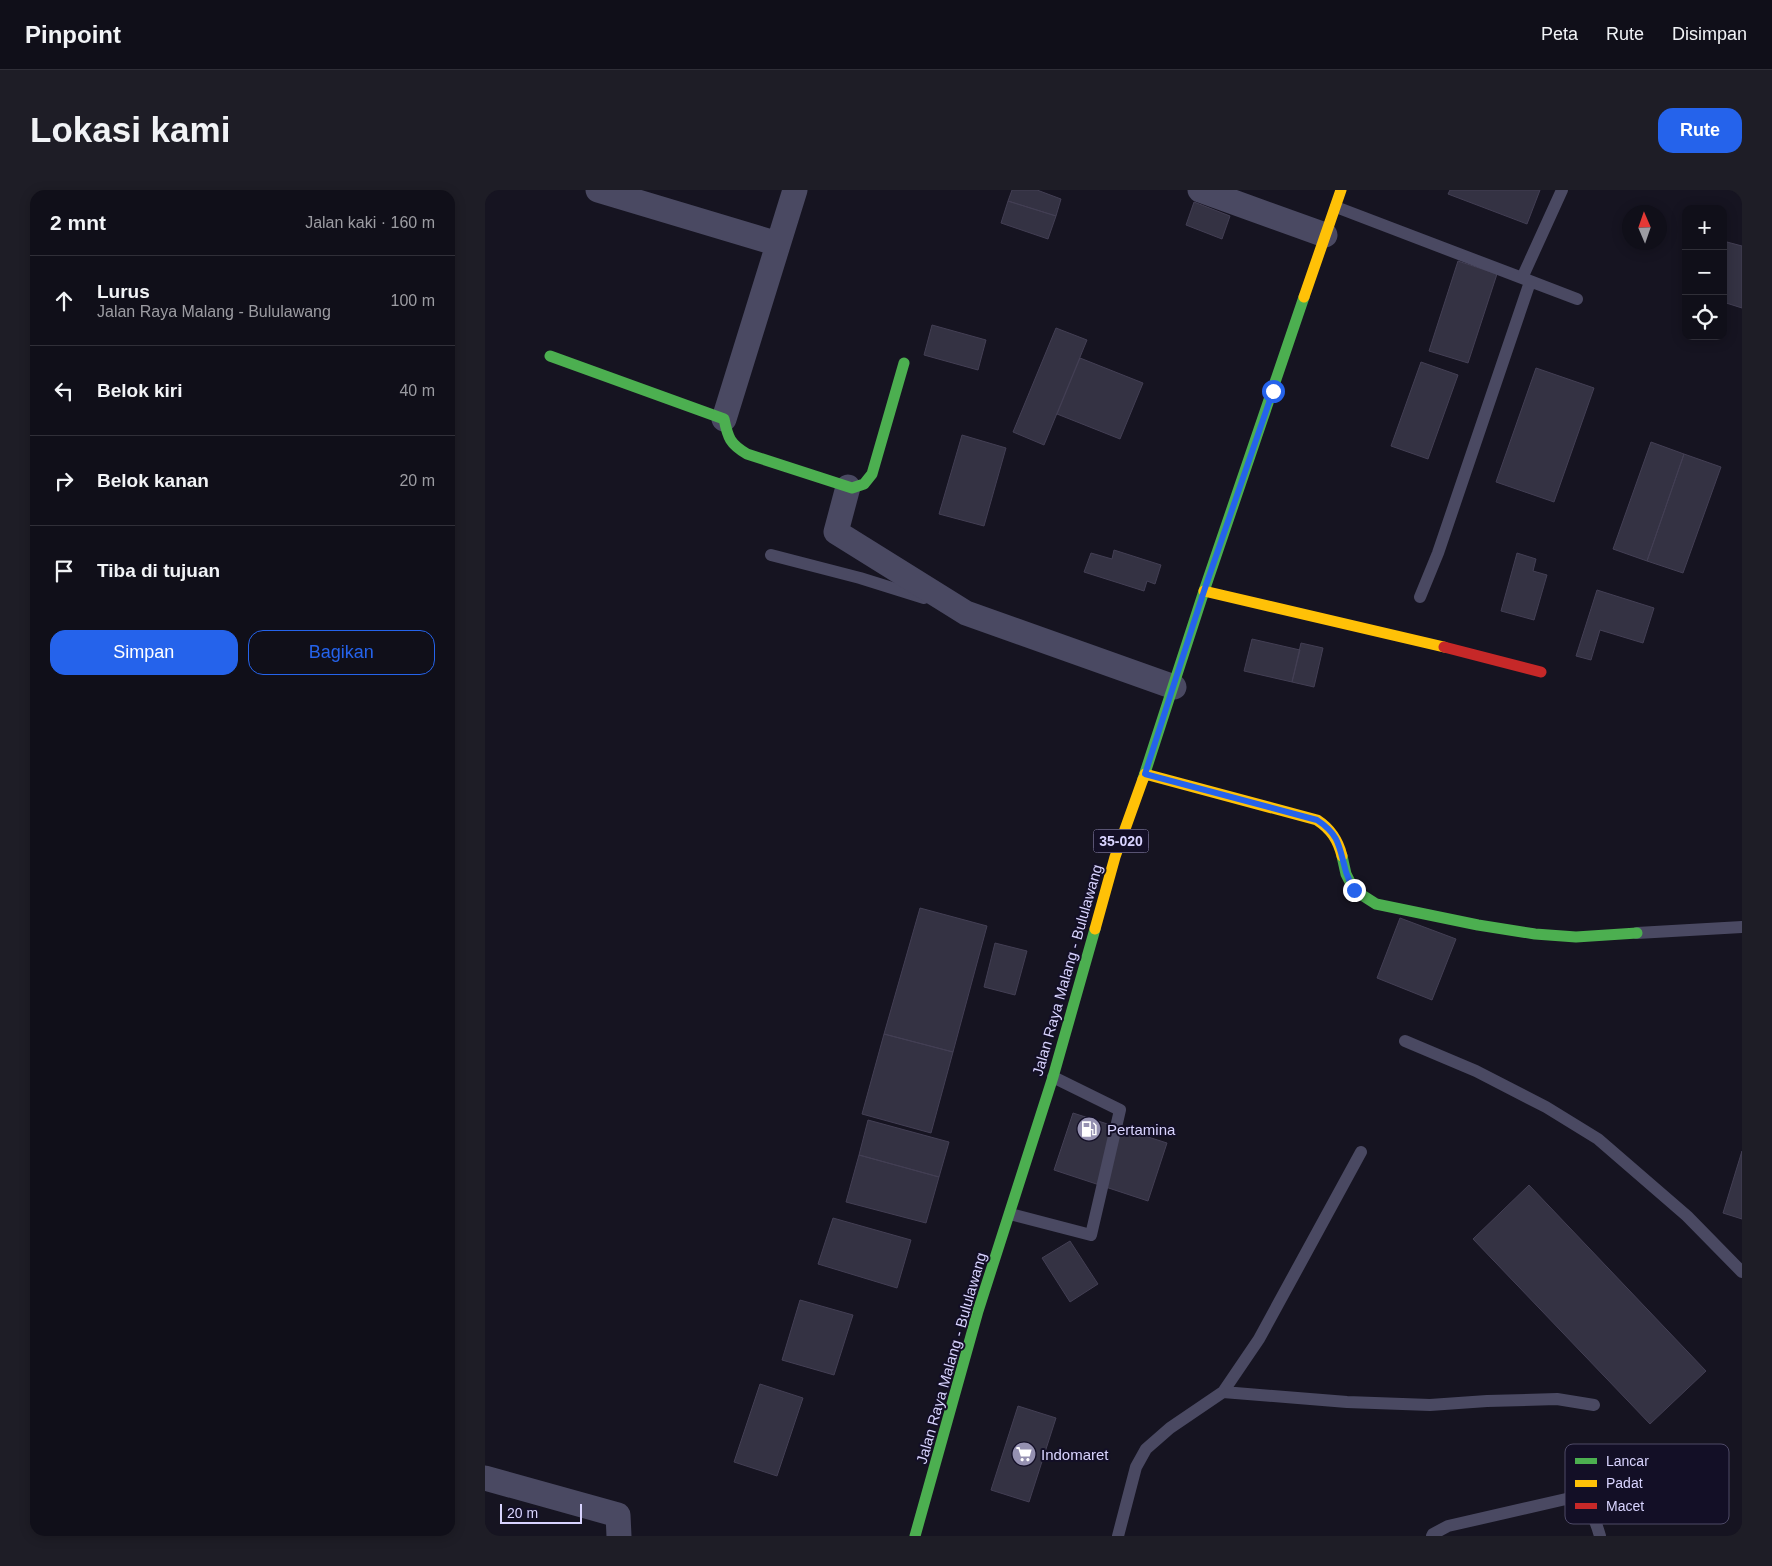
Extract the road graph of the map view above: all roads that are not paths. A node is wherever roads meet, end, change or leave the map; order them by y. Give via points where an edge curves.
1 (598, 190) edge
2 (795, 190) edge
3 (1200, 190) edge
4 (1341, 190) edge
5 (1562, 190) edge
6 (1336, 207) junction
7 (1325, 235) junction
8 (778, 244) junction
9 (1526, 280) junction
10 (1577, 299) dead end
11 (550, 356) dead end
12 (904, 363) dead end
13 (723, 419) junction
14 (848, 487) junction
15 (771, 555) dead end
16 (1204, 591) junction
17 (1420, 597) dead end
18 (966, 613) junction
19 (1541, 672) dead end
20 (1174, 687) junction
21 (1145, 774) junction
22 (1742, 927) edge
23 (1637, 933) joint
24 (1405, 1041) dead end
25 (1053, 1077) junction
26 (1361, 1152) dead end
27 (1010, 1214) junction
28 (1742, 1272) edge
29 (1223, 1392) junction
30 (1594, 1405) dead end
31 (485, 1478) edge
32 (1565, 1499) edge
33 (619, 1536) edge
34 (915, 1536) edge
35 (1118, 1536) edge
36 (1432, 1536) edge

1 - 8 street
2 - 8 street
3 - 7 street
4 - 6 main road, Jalan Raya Malang - Bululawang / 35-020
5 - 9 lane
6 - 7 main road, Jalan Raya Malang - Bululawang / 35-020
6 - 9 lane
7 - 16 main road, Jalan Raya Malang - Bululawang / 35-020
8 - 13 street
9 - 10 lane
9 - 17 lane via 1438,553
11 - 13 main road
12 - 14 main road via 872,474 863,484
13 - 14 main road via 728,439 747,454
14 - 18 street via 836,532
15 - 18 lane via 903,590
16 - 19 main road
16 - 20 main road, Jalan Raya Malang - Bululawang / 35-020
18 - 20 street
20 - 21 main road, Jalan Raya Malang - Bululawang / 35-020
21 - 23 main road via 1317,820 1339,843 1346,874 1354,890 1376,904 1535,934 1576,937
21 - 25 main road, Jalan Raya Malang - Bululawang / 35-020 via 1115,857
22 - 23 lane
24 - 28 lane via 1476,1070 1547,1107 1598,1140 1687,1216
25 - 27 main road, Jalan Raya Malang - Bululawang / 35-020
25 - 27 lane via 1120,1110 1091,1235
26 - 29 lane via 1259,1339
27 - 34 main road, Jalan Raya Malang - Bululawang / 35-020
29 - 30 lane via 1412,1405 1557,1398
29 - 35 lane via 1169,1428 1146,1449 1136,1467
31 - 33 street via 618,1515
32 - 36 lane via 1448,1526

